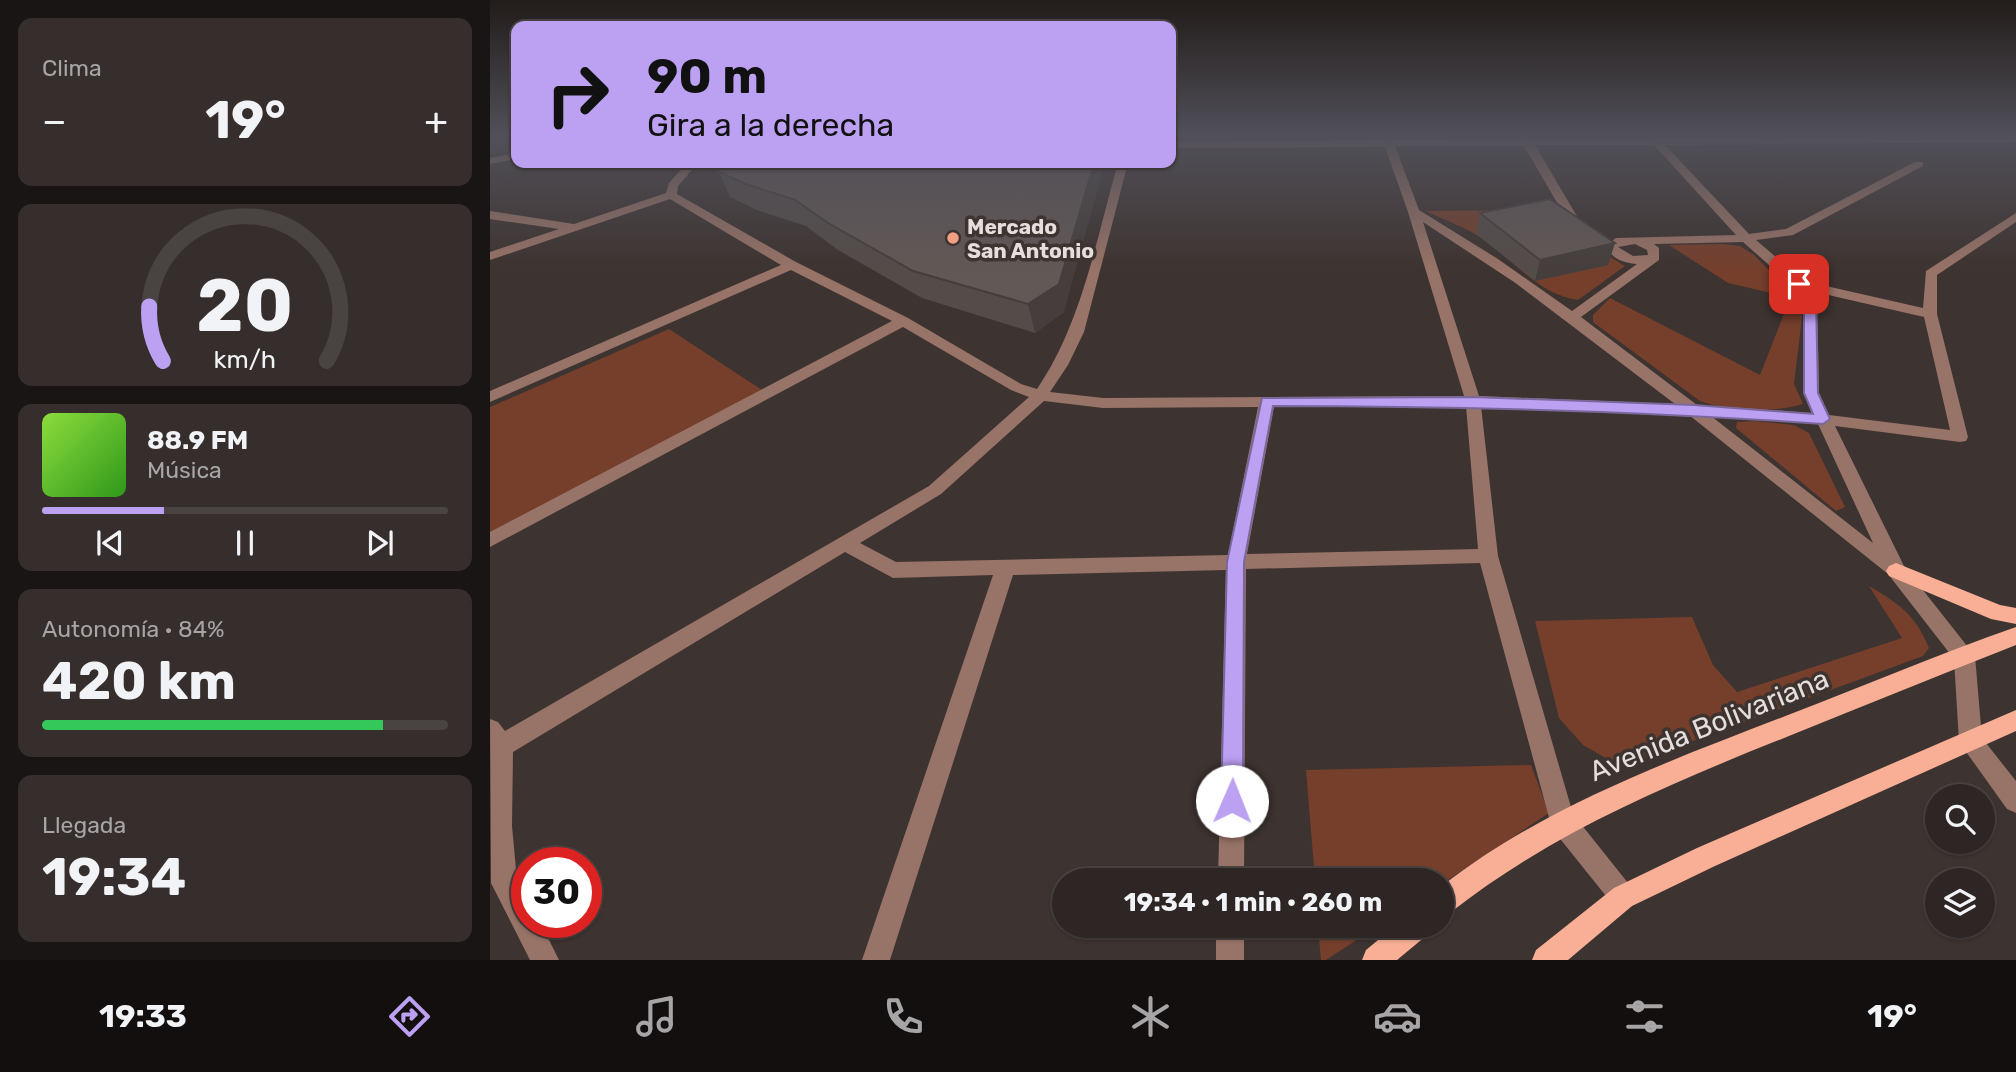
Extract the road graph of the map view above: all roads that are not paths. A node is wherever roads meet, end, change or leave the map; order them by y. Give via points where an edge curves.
1 (678, 181) edge
2 (1118, 181) edge
3 (1403, 181) edge
4 (1551, 181) edge
5 (1693, 181) edge
6 (1887, 181) edge
7 (671, 195) junction
8 (1414, 212) junction
9 (490, 215) edge
10 (2016, 217) edge
11 (576, 227) junction
12 (1588, 237) edge
13 (1746, 238) junction
14 (1675, 239) junction
15 (1635, 240) junction
16 (1620, 250) junction
17 (490, 256) edge
18 (1654, 257) junction
19 (791, 265) junction
20 (1640, 268) junction
21 (1799, 284) junction
22 (1930, 314) junction
23 (1572, 317) junction
24 (903, 321) junction
25 (1040, 396) junction
26 (490, 397) edge
27 (1267, 401) junction
28 (1473, 401) junction
29 (1694, 410) junction
30 (1823, 419) junction
31 (490, 540) edge
32 (845, 544) junction
33 (1488, 556) junction
34 (1236, 562) junction
35 (1005, 568) junction
36 (1896, 571) junction
37 (2016, 616) edge
38 (2016, 636) edge
39 (1964, 656) junction
40 (2016, 720) edge
41 (496, 738) edge
42 (1971, 742) junction
43 (2016, 801) edge
44 (1562, 821) junction
45 (1231, 868) edge
46 (1454, 893) edge
47 (1623, 897) junction
48 (1230, 938) edge
49 (1402, 938) edge
50 (545, 960) edge
51 (876, 960) edge
52 (1230, 960) edge
53 (1376, 960) edge
54 (1546, 960) edge

1 - 7 street
2 - 25 street via 1077,332
3 - 8 street
4 - 12 street
5 - 13 street
6 - 13 street via 1789,232
7 - 11 street
7 - 19 street
8 - 23 street via 1468,243
8 - 28 street
9 - 11 street
10 - 22 street via 1931,274
11 - 17 street
13 - 14 street
13 - 21 street
14 - 15 street
14 - 18 street
15 - 16 street
15 - 18 street via 1653,248
16 - 18 street via 1641,261
16 - 20 street
18 - 20 street
19 - 24 street
19 - 26 street
20 - 23 street
21 - 22 street
21 - 30 street via 1810,299 1811,393
22 - 30 street via 1960,437
23 - 29 street
24 - 25 street via 1016,387
24 - 31 street
25 - 27 street via 1103,403
25 - 32 street via 935,490
27 - 28 street
27 - 34 street
28 - 29 street
28 - 33 street
29 - 30 street
29 - 36 street
30 - 36 street
32 - 35 street via 893,570
32 - 41 street
33 - 34 street
33 - 44 street
34 - 35 street
34 - 45 street
35 - 51 street
36 - 37 main road via 1987,609
36 - 39 street
38 - 39 main road, Avenida Bolivariana
39 - 42 street
39 - 44 main road, Avenida Bolivariana via 1683,767
40 - 42 main road
41 - 50 street via 504,883
42 - 43 street
42 - 47 main road
44 - 46 main road, Avenida Bolivariana
44 - 47 street
47 - 54 main road
48 - 52 street
49 - 53 main road

